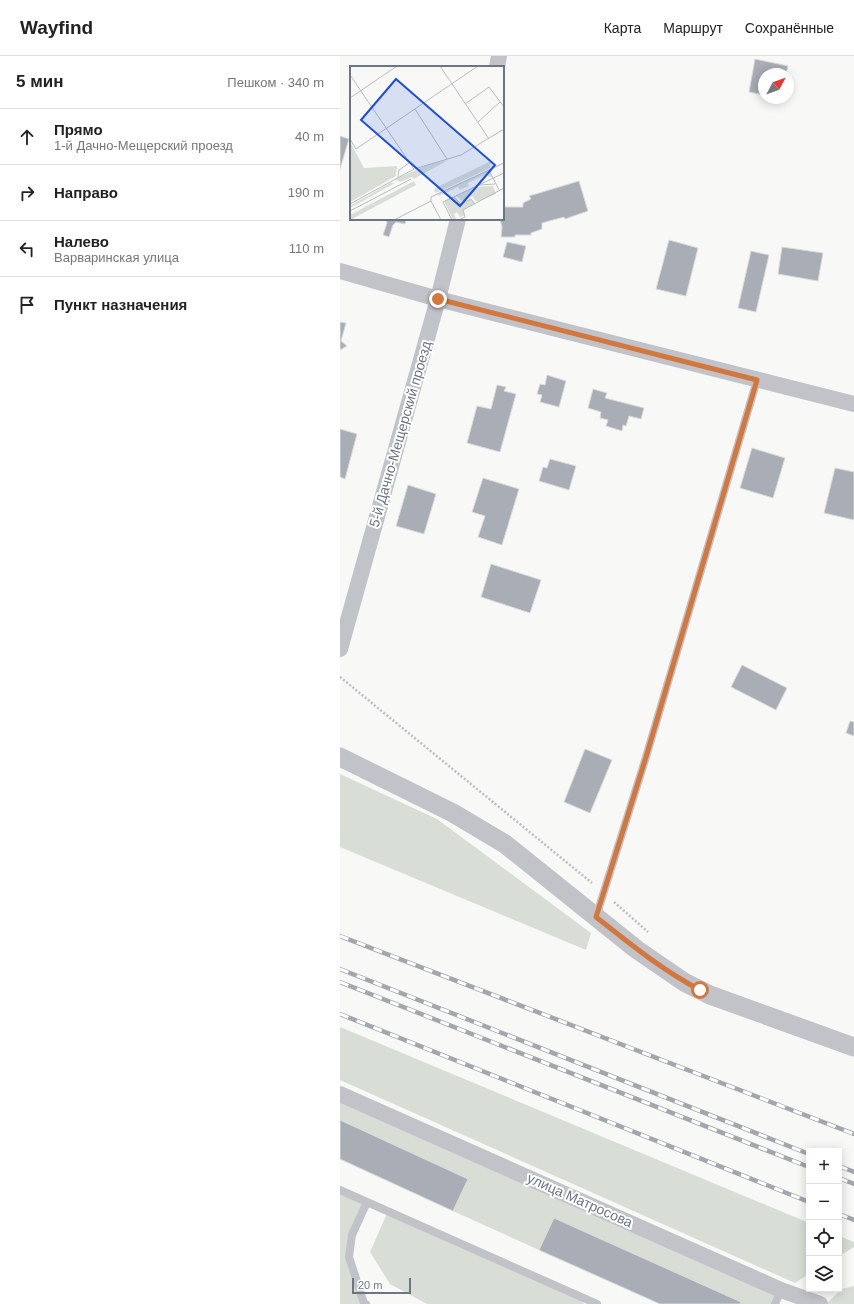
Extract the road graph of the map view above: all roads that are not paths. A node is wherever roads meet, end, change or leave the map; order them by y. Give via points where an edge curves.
1 (500, 56) edge
2 (497, 66) edge
3 (458, 220) edge
4 (340, 271) edge
5 (438, 299) junction
6 (757, 380) junction
7 (854, 404) edge
8 (340, 649) edge
9 (340, 757) edge
10 (596, 917) junction
11 (854, 1047) edge
12 (340, 1094) edge
13 (340, 1190) edge
14 (367, 1202) junction
15 (778, 1297) edge
16 (364, 1304) edge
17 (597, 1304) edge
18 (820, 1304) edge

1 - 2 street
3 - 5 street, 5-й Дачно-Мещерский проезд
4 - 5 street
5 - 6 street
5 - 8 street, 5-й Дачно-Мещерский проезд
6 - 7 street
6 - 10 lane
9 - 10 street via 453,813 505,844
10 - 11 street via 654,962 700,990
12 - 15 street, улица Матросова
13 - 14 lane
14 - 16 lane via 352,1235 349,1258
14 - 17 lane
15 - 18 street, улица Матросова

